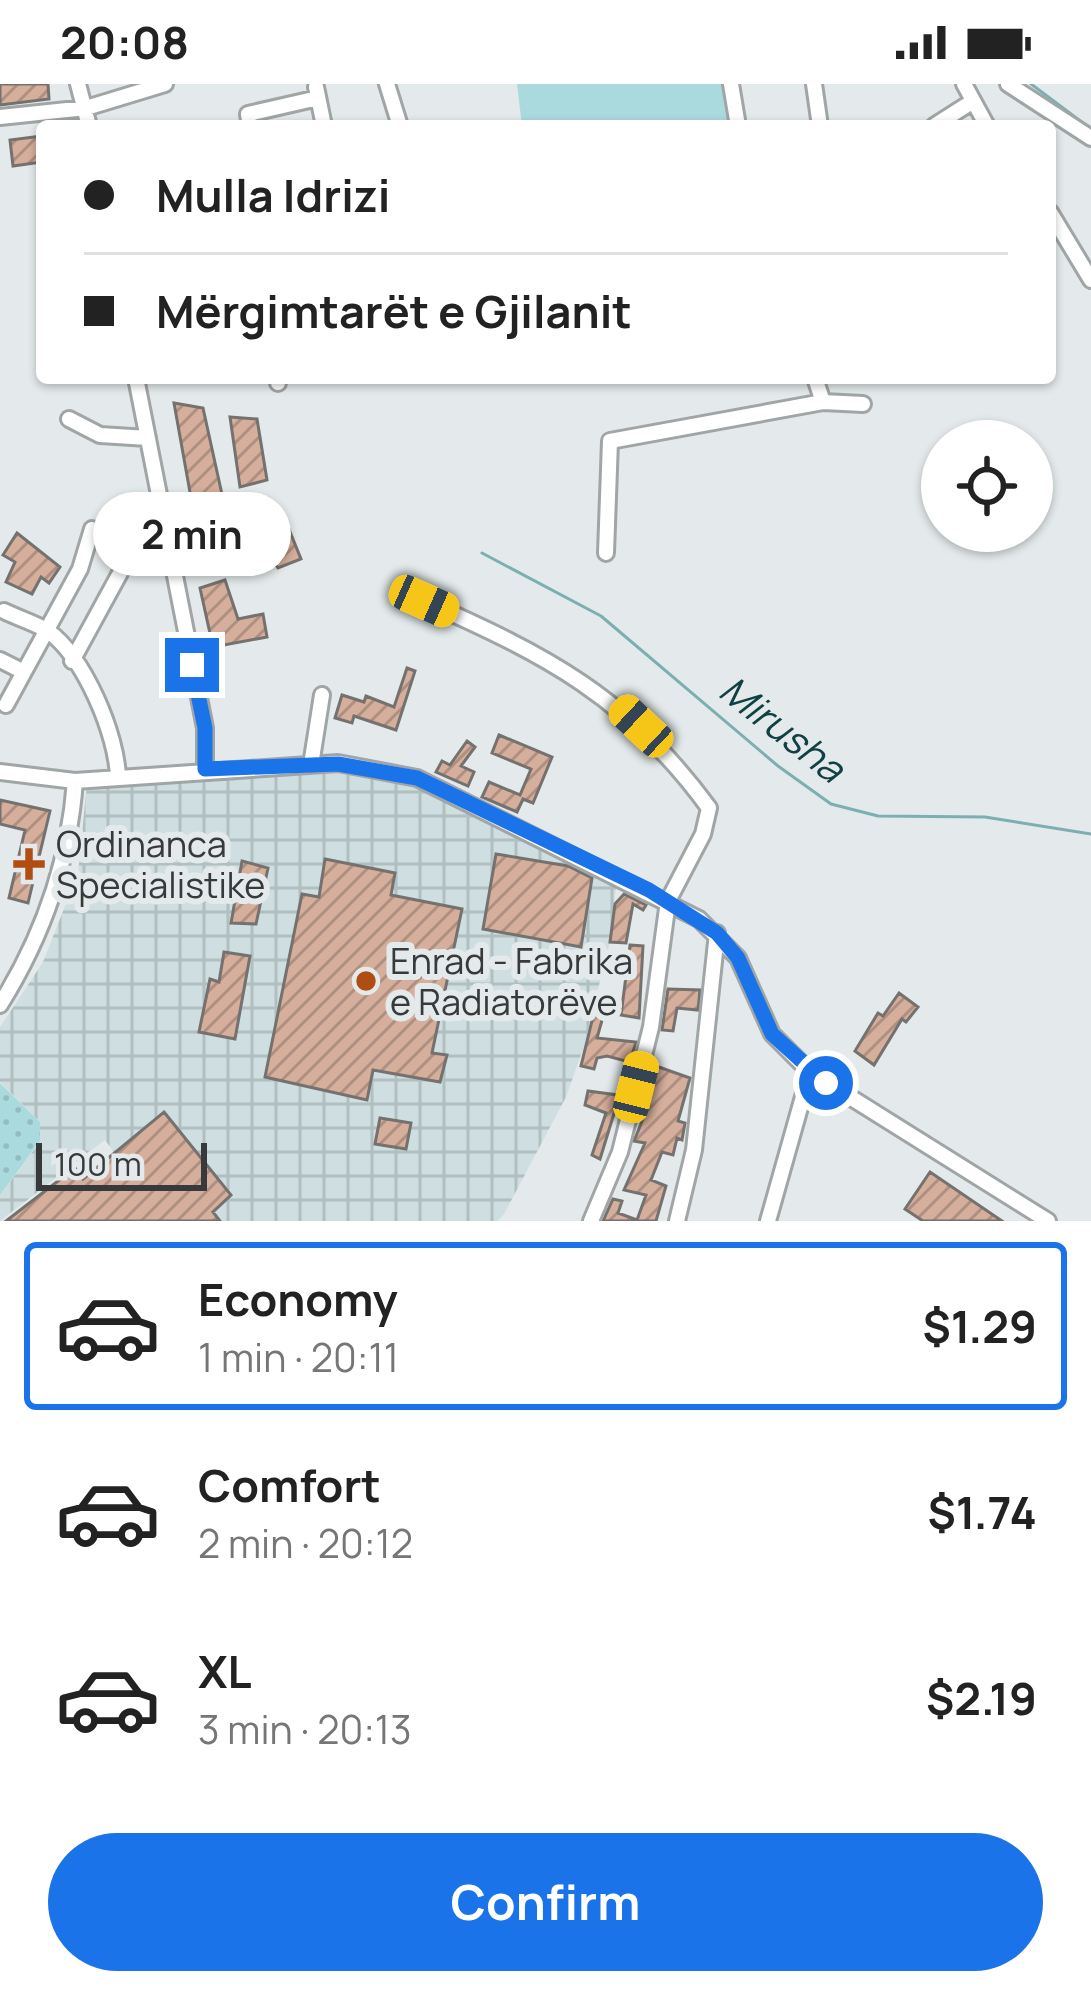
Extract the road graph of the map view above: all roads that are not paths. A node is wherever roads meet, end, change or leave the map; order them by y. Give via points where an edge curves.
1 (78, 84) edge
2 (165, 84) edge
3 (387, 84) edge
4 (731, 84) edge
5 (814, 84) edge
6 (964, 84) edge
7 (1008, 84) edge
8 (970, 103) junction
9 (86, 108) junction
10 (0, 117) edge
11 (88, 120) edge
12 (249, 120) edge
13 (323, 120) edge
14 (398, 120) edge
15 (737, 120) edge
16 (819, 120) edge
17 (943, 120) edge
18 (983, 120) edge
19 (1091, 138) edge
20 (1056, 224) edge
21 (1091, 280) edge
22 (137, 384) edge
23 (817, 384) edge
24 (823, 402) junction
25 (863, 404) dead end
26 (69, 419) dead end
27 (148, 438) junction
28 (92, 530) dead end
29 (606, 553) dead end
30 (120, 573) dead end
31 (424, 601) dead end
32 (4, 611) dead end
33 (45, 629) junction
34 (0, 660) edge
35 (72, 661) junction
36 (22, 671) junction
37 (322, 695) dead end
38 (6, 706) dead end
39 (311, 765) junction
40 (205, 769) junction
41 (0, 772) edge
42 (118, 778) junction
43 (75, 782) junction
44 (668, 901) junction
45 (717, 933) junction
46 (0, 1006) edge
47 (810, 1072) junction
48 (1043, 1219) edge
49 (591, 1221) edge
50 (677, 1221) edge
51 (769, 1221) edge

1 - 9 street
2 - 9 street
3 - 14 street
4 - 15 street
5 - 16 street
6 - 8 street
7 - 19 street
8 - 17 street
8 - 18 street
9 - 10 street
9 - 11 street
12 - 13 street via 317,93
20 - 21 street
22 - 27 street
23 - 24 street
24 - 25 street
24 - 29 street via 610,441
26 - 27 street via 100,434
27 - 40 street via 205,728
28 - 33 street
30 - 35 street
31 - 44 street via 607,696 699,795 710,817
32 - 33 street
33 - 35 street
33 - 36 street
34 - 36 street
35 - 42 street via 113,734
36 - 38 street
37 - 39 street
39 - 40 street
39 - 44 street via 417,778
40 - 42 street
41 - 43 street
42 - 43 street
43 - 46 street via 52,905
44 - 45 street
44 - 49 street via 651,1028 620,1152
45 - 47 street via 738,958 772,1034
45 - 50 street via 694,1150
47 - 48 street
47 - 51 street

